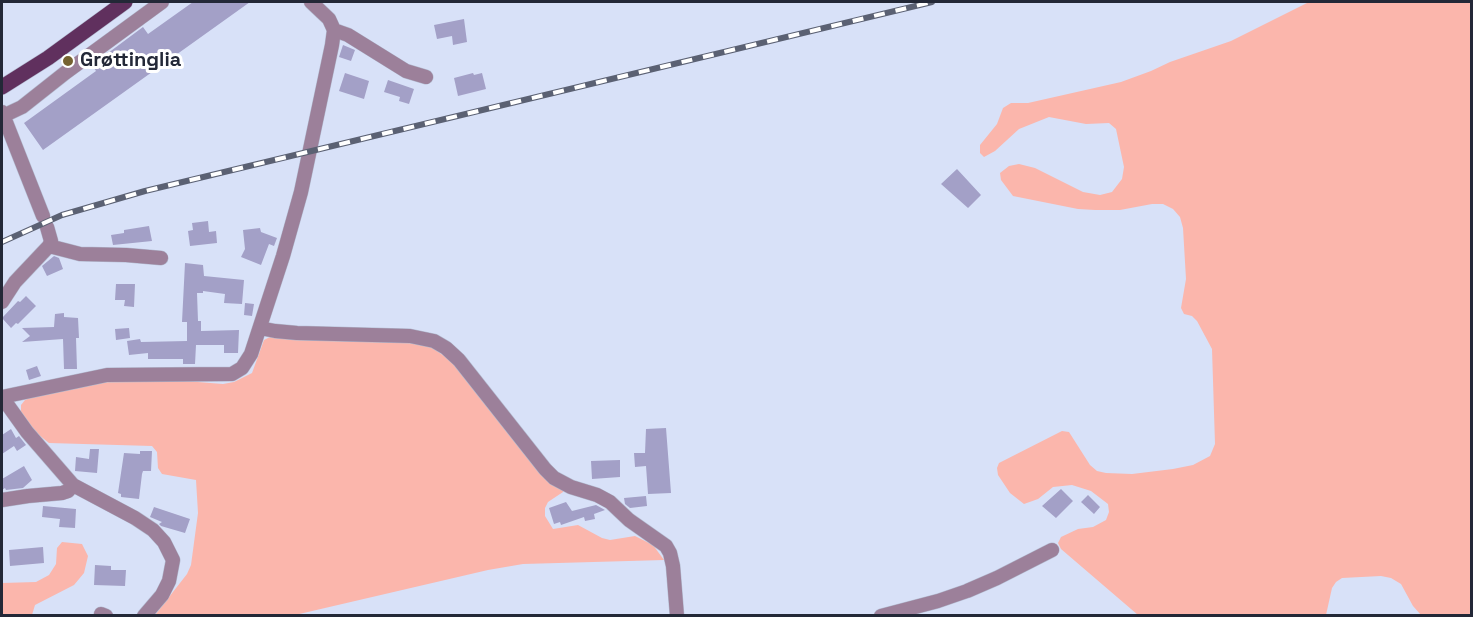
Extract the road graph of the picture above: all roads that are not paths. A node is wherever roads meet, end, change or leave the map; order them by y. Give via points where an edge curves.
1 (125, 2) edge
2 (162, 2) edge
3 (311, 2) edge
4 (334, 30) junction
5 (426, 77) dead end
6 (2, 87) edge
7 (2, 114) edge
8 (49, 246) junction
9 (160, 258) dead end
10 (2, 302) edge
11 (260, 328) junction
12 (2, 397) edge
13 (73, 485) junction
14 (2, 500) edge
15 (1052, 550) dead end
16 (144, 615) edge
17 (677, 615) edge
18 (881, 615) edge

1 - 6 main road
2 - 7 street via 22,107
3 - 4 street
4 - 5 street via 348,34 406,71
4 - 11 street via 301,192
7 - 8 street via 45,221
8 - 9 street via 80,254
8 - 10 street
11 - 12 street via 251,354 242,368 232,374 107,375
11 - 17 street via 297,333 410,336 446,348 554,478 610,502 666,546 673,566
12 - 13 street
13 - 14 street via 62,493
13 - 16 street via 153,530 170,551 173,560 169,581
15 - 18 street via 967,591

